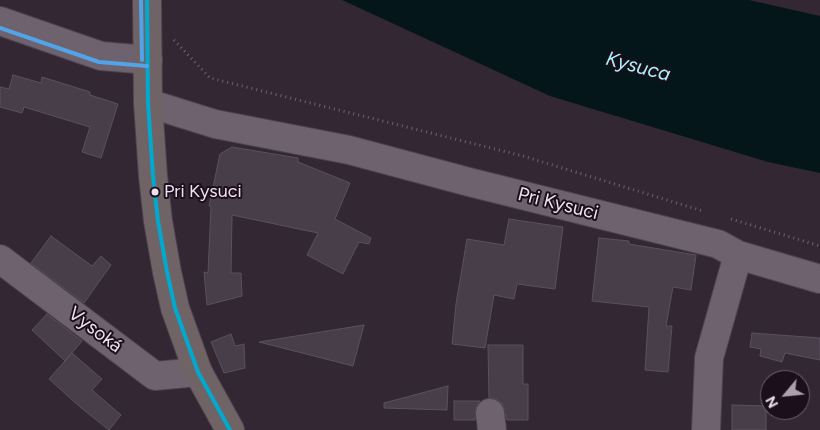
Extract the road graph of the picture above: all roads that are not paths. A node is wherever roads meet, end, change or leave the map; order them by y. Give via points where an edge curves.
1 (147, 9) edge
2 (0, 21) edge
3 (148, 60) junction
4 (148, 103) junction
5 (738, 255) junction
6 (0, 259) edge
7 (820, 279) edge
8 (198, 372) junction
9 (230, 430) edge
10 (706, 430) edge

1 - 3 main road
2 - 3 street via 101,56
3 - 4 main road
4 - 5 street, Pri Kysuci via 215,124 349,150 718,244
4 - 8 main road via 158,221 167,272
5 - 7 street, Pri Kysuci
5 - 10 street via 708,358
6 - 8 street, Vysoká via 155,376
8 - 9 main road

